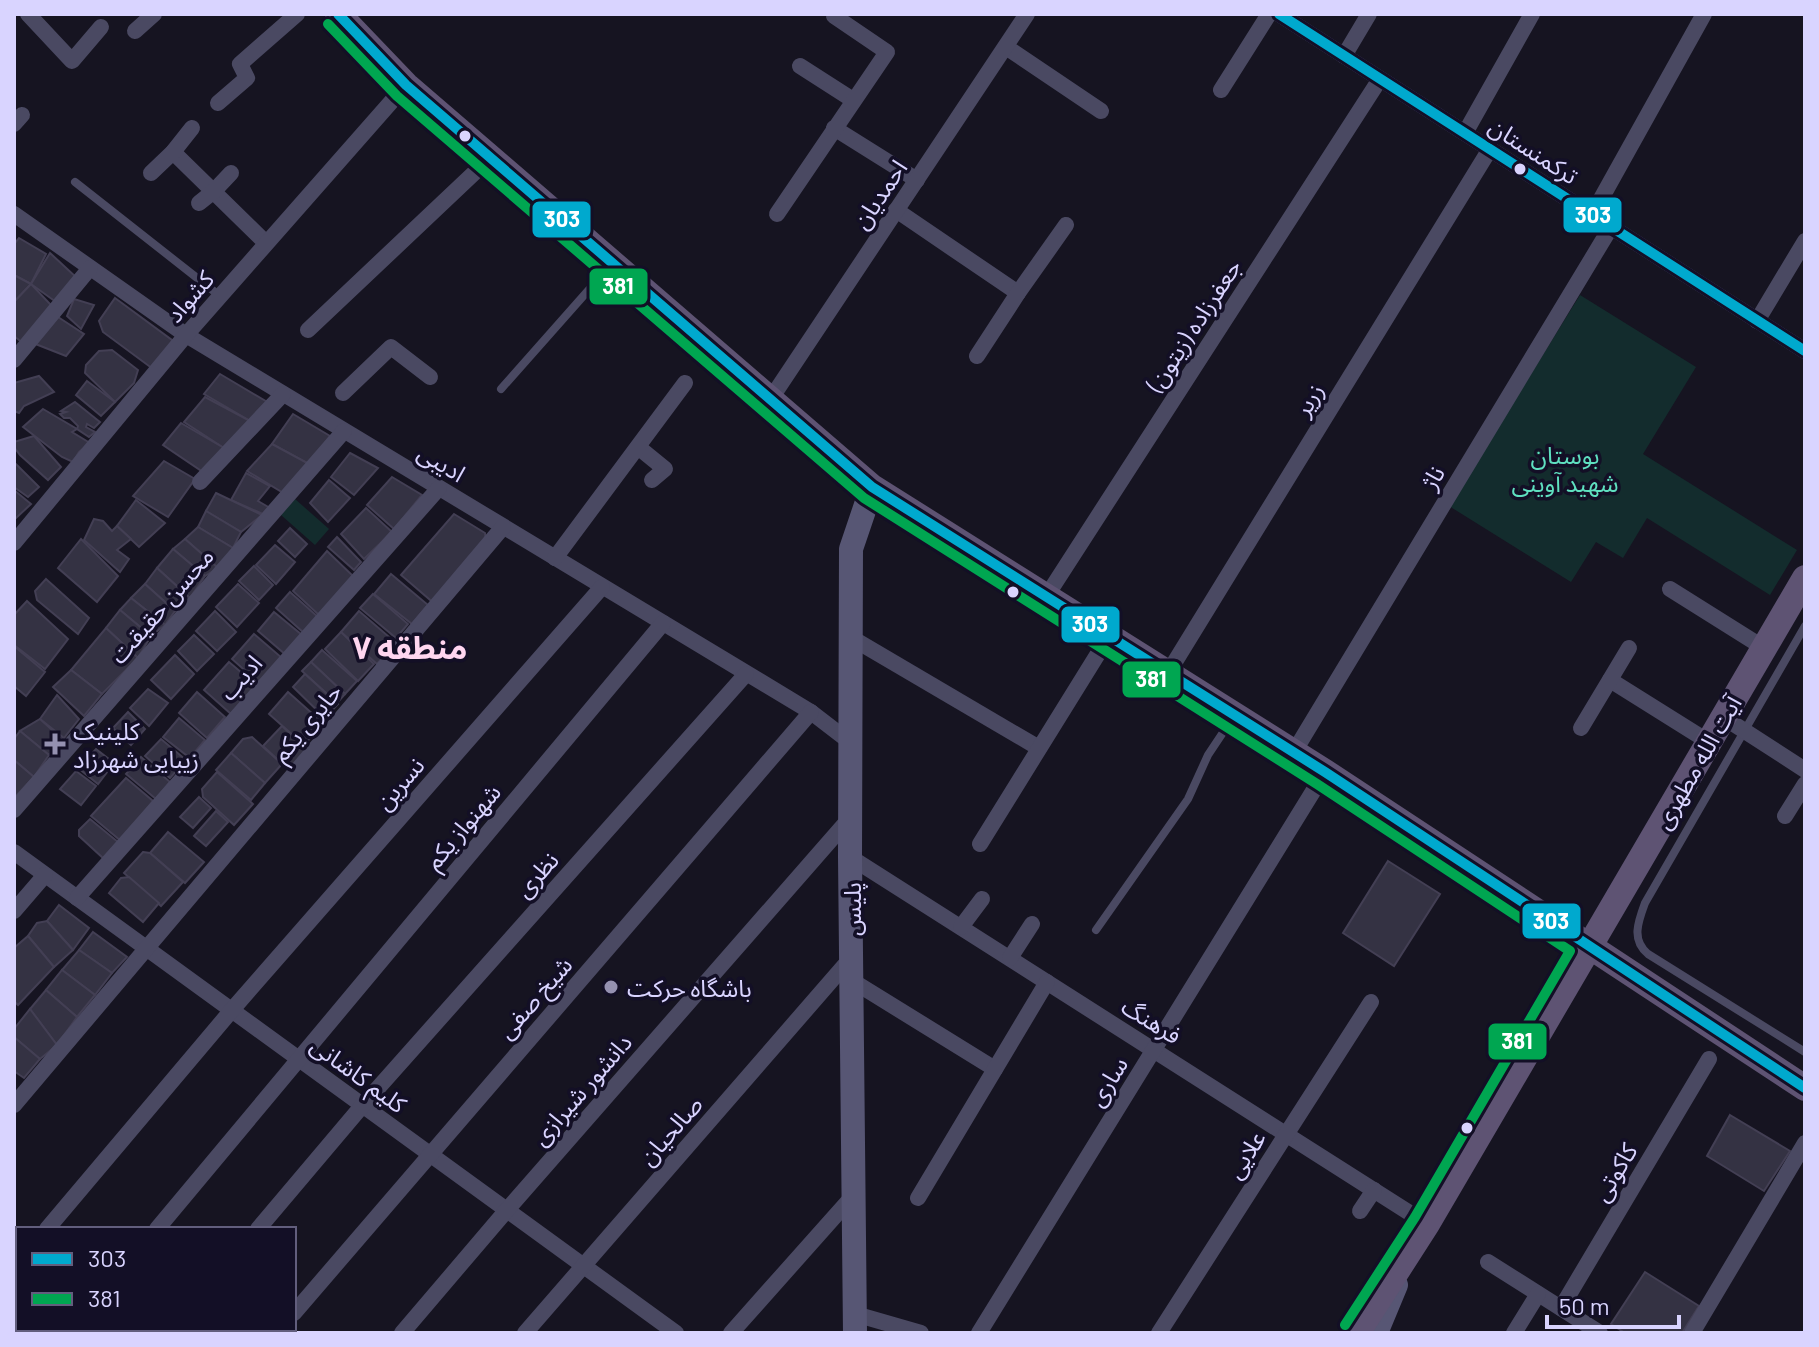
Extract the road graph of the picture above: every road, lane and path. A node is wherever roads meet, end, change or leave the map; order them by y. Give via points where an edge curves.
1 (28, 14) edge
2 (154, 14) edge
3 (297, 14) edge
4 (338, 14) edge
5 (350, 14) edge
6 (1027, 14) edge
7 (1269, 14) edge
8 (1279, 14) edge
9 (1369, 14) edge
10 (1532, 14) edge
11 (1704, 14) edge
12 (834, 16) dead end
13 (101, 27) dead end
14 (135, 31) dead end
15 (1006, 47) junction
16 (1344, 56) junction
17 (800, 66) dead end
18 (1380, 79) junction
19 (406, 85) junction
20 (1221, 90) dead end
21 (853, 100) junction
22 (218, 103) dead end
23 (1101, 111) dead end
24 (192, 128) dead end
25 (834, 128) junction
26 (1465, 133) junction
27 (1490, 149) junction
28 (173, 152) junction
29 (490, 158) junction
30 (151, 173) dead end
31 (231, 173) dead end
32 (917, 180) junction
33 (75, 182) dead end
34 (214, 191) junction
35 (199, 203) dead end
36 (896, 210) junction
37 (14, 214) edge
38 (777, 214) dead end
39 (1592, 215) junction
40 (1066, 225) dead end
41 (1611, 227) junction
42 (1805, 241) edge
43 (266, 243) junction
44 (612, 263) junction
45 (90, 268) junction
46 (1018, 293) junction
47 (220, 296) junction
48 (682, 310) dead end
49 (1757, 321) junction
50 (308, 330) dead end
51 (186, 335) junction
52 (1805, 351) edge
53 (977, 356) dead end
54 (14, 360) edge
55 (430, 377) dead end
56 (685, 383) dead end
57 (501, 389) dead end
58 (343, 393) dead end
59 (775, 393) junction
60 (283, 394) junction
61 (344, 431) junction
62 (823, 431) dead end
63 (638, 447) junction
64 (652, 480) dead end
65 (200, 482) dead end
66 (872, 487) junction
67 (439, 488) junction
68 (503, 527) junction
69 (14, 543) edge
70 (555, 558) junction
71 (1805, 578) edge
72 (602, 587) junction
73 (1670, 589) dead end
74 (1046, 597) junction
75 (663, 623) junction
76 (1805, 626) edge
77 (1109, 636) junction
78 (850, 637) junction
79 (1629, 648) dead end
80 (1764, 648) junction
81 (1168, 673) junction
82 (746, 674) junction
83 (1610, 680) junction
84 (811, 712) junction
85 (1235, 715) junction
86 (1734, 724) junction
87 (1581, 728) dead end
88 (850, 742) junction
89 (1709, 742) junction
90 (1039, 748) junction
91 (1294, 752) junction
92 (1805, 770) edge
93 (1325, 772) junction
94 (1805, 784) edge
95 (14, 810) edge
96 (1785, 816) dead end
97 (850, 818) junction
98 (980, 844) dead end
99 (14, 852) edge
100 (850, 857) junction
101 (45, 875) junction
102 (77, 898) junction
103 (982, 899) dead end
104 (14, 911) edge
105 (1032, 924) dead end
106 (961, 927) junction
107 (1096, 930) dead end
108 (1589, 947) junction
109 (145, 948) junction
110 (1010, 958) junction
111 (851, 969) junction
112 (1047, 982) junction
113 (1371, 1002) dead end
114 (231, 1011) junction
115 (1154, 1050) junction
116 (1805, 1052) edge
117 (1709, 1059) dead end
118 (299, 1060) junction
119 (995, 1069) junction
120 (1805, 1088) edge
121 (14, 1105) edge
122 (362, 1106) junction
123 (1286, 1134) junction
124 (1805, 1143) edge
125 (430, 1155) junction
126 (1374, 1190) junction
127 (852, 1197) junction
128 (918, 1198) dead end
129 (506, 1211) junction
130 (1360, 1211) dead end
131 (1427, 1224) junction
132 (49, 1227) edge
133 (159, 1227) edge
134 (260, 1227) edge
135 (1412, 1246) junction
136 (1488, 1262) dead end
137 (584, 1267) junction
138 (1538, 1294) junction
139 (1561, 1308) junction
140 (296, 1311) edge
141 (855, 1323) edge
142 (402, 1333) edge
143 (525, 1333) edge
144 (676, 1333) edge
145 (731, 1333) edge
146 (921, 1333) edge
147 (979, 1333) edge
148 (1159, 1333) edge
149 (1357, 1333) edge
150 (1376, 1333) edge
151 (1514, 1333) edge
152 (1600, 1333) edge
153 (1692, 1333) edge

1 - 13 street via 72,61
2 - 14 street
3 - 22 street via 240,64 247,78
4 - 19 main road
5 - 48 lane via 412,80
6 - 15 street, احمدیان
7 - 20 street
8 - 16 street, ترکمنستان
9 - 16 street
10 - 26 street
11 - 39 street
12 - 21 street via 887,52
15 - 23 street
15 - 32 street, احمدیان
16 - 18 street, ترکمنستان
17 - 21 street
18 - 26 street, ترکمنستان
18 - 74 street, جعفرزاده (زیتون)
19 - 29 main road
19 - 43 street, کشواد
21 - 25 street
24 - 28 street
25 - 32 street
25 - 38 street
26 - 27 street, ترکمنستان
27 - 39 street, ترکمنستان
27 - 81 street, زریر
28 - 30 street
28 - 34 street
29 - 44 main road
29 - 50 street
31 - 34 street
32 - 36 street, احمدیان
33 - 47 lane
34 - 35 street
34 - 43 street
36 - 46 street
36 - 59 street, احمدیان
37 - 45 street, ادیبی
39 - 41 street, ترکمنستان
40 - 46 street
41 - 49 street, ترکمنستان
41 - 91 street, ناژ
42 - 49 street
43 - 47 street, کشواد
44 - 57 lane
44 - 59 main road
45 - 51 street, ادیبی
45 - 54 street
46 - 53 street
47 - 51 street, کشواد
49 - 52 street, ترکمنستان
51 - 60 street, ادیبی
51 - 69 street, کشواد
55 - 58 street via 391,347
56 - 63 street
59 - 66 main road
60 - 61 street, ادیبی
60 - 65 street
61 - 67 street, ادیبی
61 - 95 street, محسن حقیقت
62 - 66 lane via 868,473
63 - 64 street via 665,469
63 - 70 street
66 - 74 main road
66 - 78 main road, پلیس via 851,549
67 - 68 street, ادیبی
67 - 102 street, ادیب
68 - 70 street, ادیبی
68 - 109 street, حایری یکم
70 - 72 street, ادیبی
71 - 80 main road, آیت الله مطهری
72 - 75 street, ادیبی
72 - 114 street, نسرین
73 - 80 street
74 - 77 main road
75 - 82 street, ادیبی
75 - 118 street, شهنواز یکم
76 - 86 lane
77 - 81 main road
77 - 90 street
78 - 88 main road, پلیس
78 - 90 street
79 - 83 street
80 - 86 main road, آیت الله مطهری
81 - 85 main road
82 - 84 street, ادیبی
82 - 122 street, نظری
83 - 87 street
83 - 89 street
84 - 88 street, ادیبی
84 - 125 street, شیخ صفی
85 - 91 main road
85 - 107 lane via 1208,755 1188,799
86 - 89 main road, آیت الله مطهری
86 - 92 street
86 - 116 lane via 1645,903 1637,934 1648,954
88 - 97 main road, پلیس
89 - 108 main road, آیت الله مطهری
90 - 98 street
91 - 93 main road
93 - 108 main road
93 - 115 street, ساری
94 - 96 street
97 - 100 main road, پلیس
97 - 129 street, دانشور شیرازی
99 - 101 street, کلیم کاشانی
100 - 106 street, فرهنگ
100 - 111 main road, پلیس
101 - 102 street, کلیم کاشانی
101 - 104 street
102 - 109 street, کلیم کاشانی
103 - 106 street
105 - 110 street
106 - 110 street, فرهنگ
108 - 120 main road
108 - 131 main road, آیت الله مطهری
109 - 114 street, کلیم کاشانی
109 - 121 street, حایری یکم
110 - 112 street, فرهنگ
111 - 119 street
111 - 127 main road, پلیس
111 - 137 street, صالحیان
112 - 115 street, فرهنگ
112 - 119 street
113 - 123 street, علایی
114 - 118 street, کلیم کاشانی
114 - 132 street, نسرین
115 - 123 street, فرهنگ
115 - 147 street, ساری
117 - 139 street, کاکوتی
118 - 122 street, کلیم کاشانی
118 - 133 street, شهنواز یکم
119 - 128 street
122 - 125 street, کلیم کاشانی
122 - 134 street, نظری
123 - 126 street, فرهنگ
123 - 148 street, علایی
124 - 153 street
125 - 129 street, کلیم کاشانی
125 - 140 street, شیخ صفی
126 - 130 street
126 - 131 street, فرهنگ
127 - 141 main road, پلیس
127 - 145 street
129 - 137 street, کلیم کاشانی
129 - 142 street, دانشور شیرازی
131 - 135 main road, آیت الله مطهری
135 - 149 main road, آیت الله مطهری
135 - 150 main road
136 - 138 street
137 - 143 street, صالحیان
137 - 144 street, کلیم کاشانی
138 - 139 street
138 - 151 street
139 - 152 street
141 - 146 street

